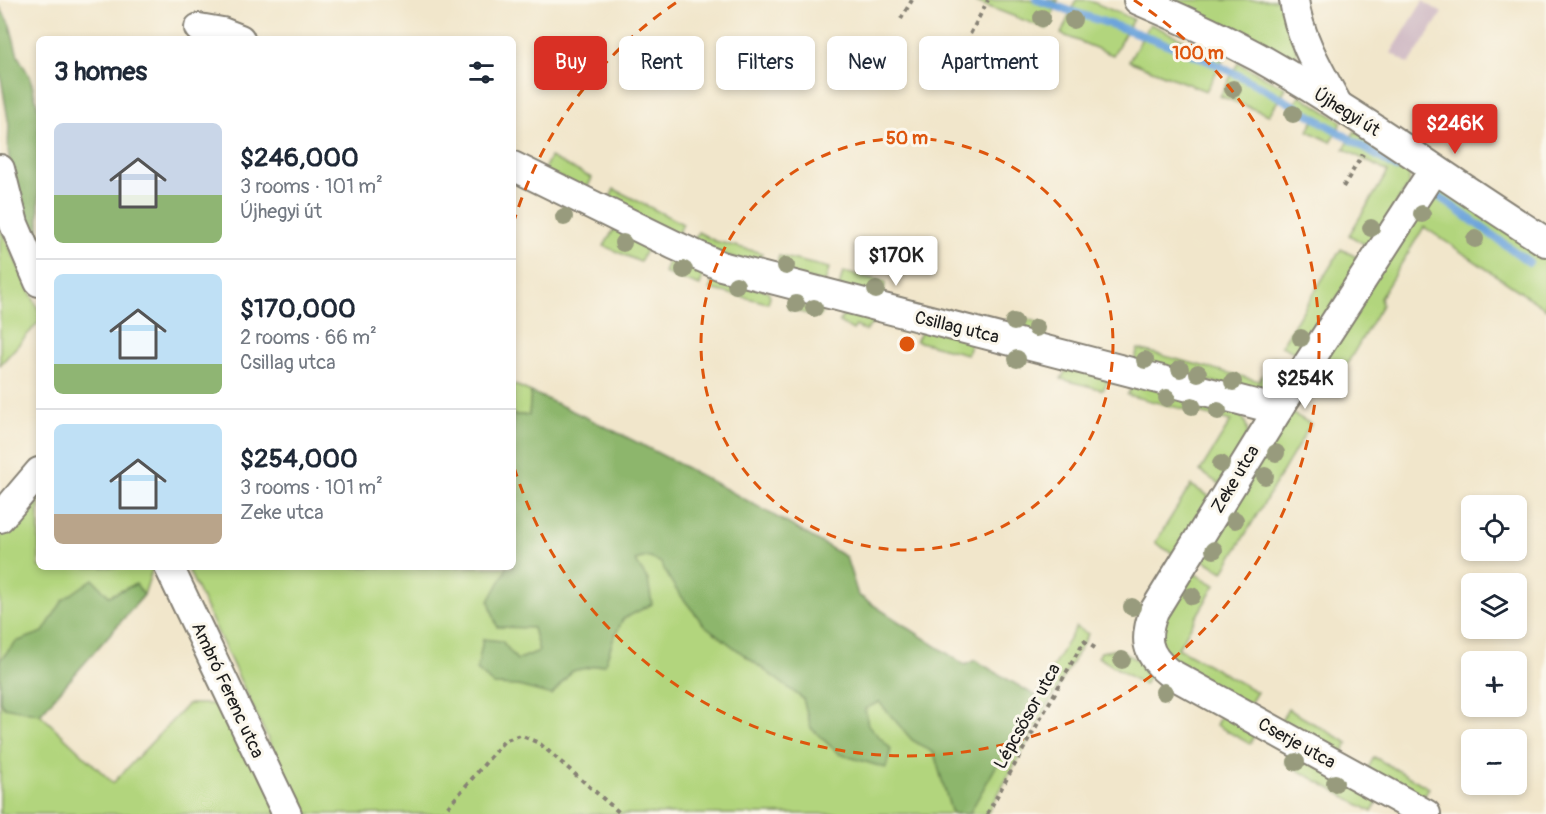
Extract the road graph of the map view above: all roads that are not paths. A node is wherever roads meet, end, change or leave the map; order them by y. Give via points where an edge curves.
1 (1138, 0) edge
2 (1294, 0) edge
3 (199, 28) dead end
4 (232, 36) edge
5 (1340, 107) junction
6 (516, 167) edge
7 (1434, 169) junction
8 (0, 170) edge
9 (1546, 242) edge
10 (36, 275) edge
11 (1278, 410) junction
12 (36, 476) edge
13 (0, 518) edge
14 (170, 570) edge
15 (1168, 672) joint
16 (287, 814) edge
17 (1426, 814) edge

1 - 5 street, Újhegyi út via 1257,57
2 - 5 street via 1303,36
3 - 4 street
5 - 7 street, Újhegyi út
6 - 11 street, Csillag utca via 721,266
7 - 9 street, Újhegyi út
7 - 11 street, Zeke utca
8 - 10 street via 14,224
11 - 15 street, Zeke utca via 1154,611 1147,636 1149,649
12 - 13 street
14 - 16 street, Ambró Ferenc utca
15 - 17 street, Cserje utca

